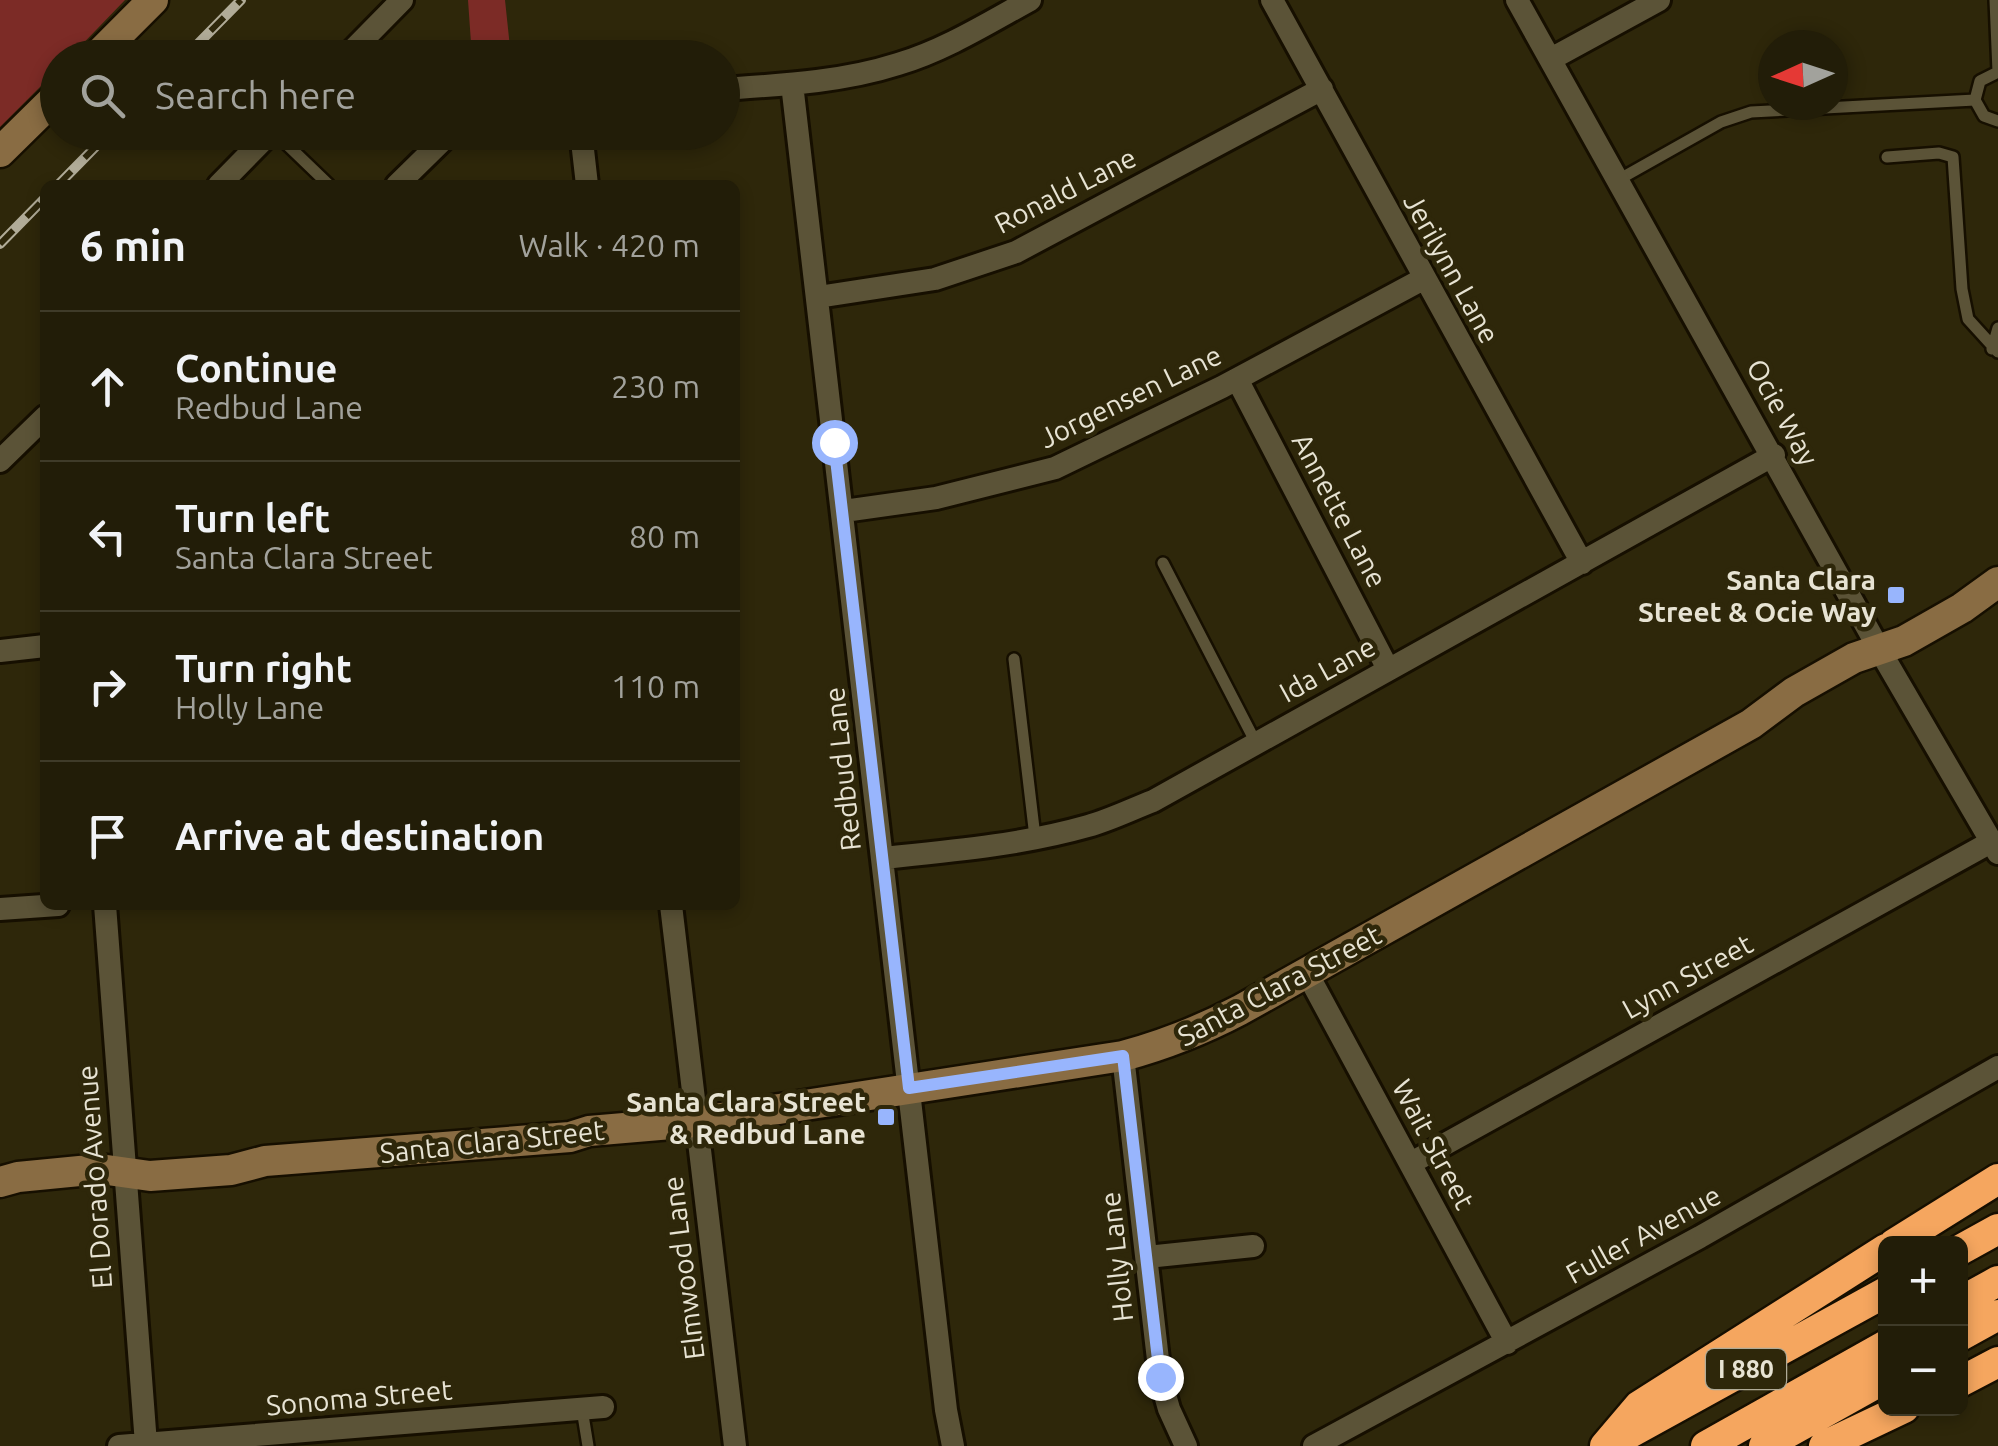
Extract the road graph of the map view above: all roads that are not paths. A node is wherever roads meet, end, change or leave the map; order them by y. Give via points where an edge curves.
1 (402, 0) edge
2 (1030, 0) edge
3 (1272, 0) edge
4 (1517, 0) edge
5 (1658, 0) edge
6 (1995, 0) edge
7 (152, 1) edge
8 (113, 40) edge
9 (363, 40) edge
10 (1550, 59) junction
11 (1998, 72) edge
12 (792, 84) junction
13 (740, 87) edge
14 (1322, 89) junction
15 (1975, 100) junction
16 (40, 113) edge
17 (1998, 122) edge
18 (254, 150) edge
19 (291, 150) edge
20 (432, 150) edge
21 (583, 150) edge
22 (0, 152) edge
23 (1887, 156) dead end
24 (224, 180) edge
25 (324, 180) edge
26 (401, 180) edge
27 (586, 180) edge
28 (1618, 180) junction
29 (1424, 279) junction
30 (818, 297) junction
31 (1998, 328) edge
32 (1995, 350) edge
33 (1238, 378) junction
34 (40, 428) edge
35 (1774, 456) junction
36 (0, 462) edge
37 (844, 512) junction
38 (1162, 563) dead end
39 (1582, 564) junction
40 (1998, 582) edge
41 (40, 647) edge
42 (1880, 649) junction
43 (0, 651) edge
44 (1014, 659) dead end
45 (1388, 669) junction
46 (1256, 743) junction
47 (1036, 838) junction
48 (1995, 847) edge
49 (883, 858) junction
50 (40, 906) edge
51 (0, 909) edge
52 (105, 910) edge
53 (672, 910) edge
54 (1307, 973) junction
55 (1123, 1056) junction
56 (1998, 1067) edge
57 (909, 1088) junction
58 (696, 1122) junction
59 (1411, 1164) junction
60 (123, 1172) junction
61 (1998, 1179) edge
62 (0, 1182) edge
63 (1998, 1230) edge
64 (1907, 1236) edge
65 (1253, 1246) dead end
66 (1968, 1246) edge
67 (1878, 1253) edge
68 (1147, 1257) junction
69 (1998, 1281) edge
70 (1878, 1296) edge
71 (1968, 1298) edge
72 (1998, 1315) edge
73 (1968, 1332) edge
74 (1506, 1344) junction
75 (1878, 1349) edge
76 (1998, 1362) edge
77 (1968, 1378) edge
78 (1878, 1382) edge
79 (593, 1408) joint
80 (1887, 1416) edge
81 (146, 1444) edge
82 (120, 1446) edge
83 (588, 1446) edge
84 (735, 1446) edge
85 (953, 1446) edge
86 (1186, 1446) edge
87 (1314, 1446) edge
88 (1606, 1446) edge
89 (1706, 1446) edge
90 (1764, 1446) edge
91 (1824, 1446) edge

1 - 9 street
2 - 12 street via 901,64
3 - 14 street, Jerilynn Lane
4 - 10 street, Ocie Way
5 - 10 street
6 - 11 lane
7 - 8 main road
10 - 28 street, Ocie Way
11 - 15 lane via 1980,81
12 - 13 street
12 - 30 street, Redbud Lane
14 - 29 street, Jerilynn Lane
14 - 30 street, Ronald Lane via 1016,252 935,279
15 - 17 lane via 1984,116
15 - 28 lane via 1751,112
16 - 22 main road
18 - 24 street
19 - 25 lane
20 - 26 street
21 - 27 street
23 - 32 lane via 1953,157 1968,319
28 - 35 street, Ocie Way
29 - 33 street, Jorgensen Lane
29 - 39 street, Jerilynn Lane
30 - 37 street, Redbud Lane
31 - 32 lane
33 - 37 street, Jorgensen Lane via 1055,468 936,498
33 - 45 street, Annette Lane
34 - 36 street
35 - 39 street, Ida Lane
35 - 42 street, Ocie Way
37 - 49 street, Redbud Lane
38 - 46 lane
39 - 45 street, Ida Lane
40 - 42 main road, Santa Clara Street
41 - 43 street
42 - 48 street, Ocie Way
42 - 54 main road, Santa Clara Street via 1836,668 1751,724
44 - 47 lane
45 - 46 street, Ida Lane
46 - 47 street, Ida Lane via 1153,800 1091,826
47 - 49 street, Ida Lane
48 - 59 street, Lynn Street
49 - 57 street, Redbud Lane
50 - 51 street
52 - 60 street, El Dorado Avenue
53 - 58 street, Elmwood Lane
54 - 55 main road, Santa Clara Street via 1200,1031
54 - 59 street, Wait Street
55 - 57 main road, Santa Clara Street
55 - 68 street, Holly Lane
56 - 74 street, Fuller Avenue
57 - 58 main road, Santa Clara Street
57 - 85 street, Redbud Lane
58 - 60 main road, Santa Clara Street via 265,1161 231,1170
58 - 84 street, Elmwood Lane
59 - 74 street, Wait Street
60 - 62 main road, Santa Clara Street
60 - 81 street, El Dorado Avenue
61 - 64 highway
63 - 66 highway
65 - 68 street
67 - 88 highway via 1639,1406
68 - 86 street, Holly Lane via 1160,1377
69 - 71 highway
70 - 88 highway, I 880
72 - 73 highway
74 - 87 street, Fuller Avenue
75 - 89 highway, I 880
76 - 77 highway
78 - 90 highway, I 880
79 - 81 street, Sonoma Street
79 - 83 lane
80 - 91 highway
81 - 82 street, Sonoma Street

